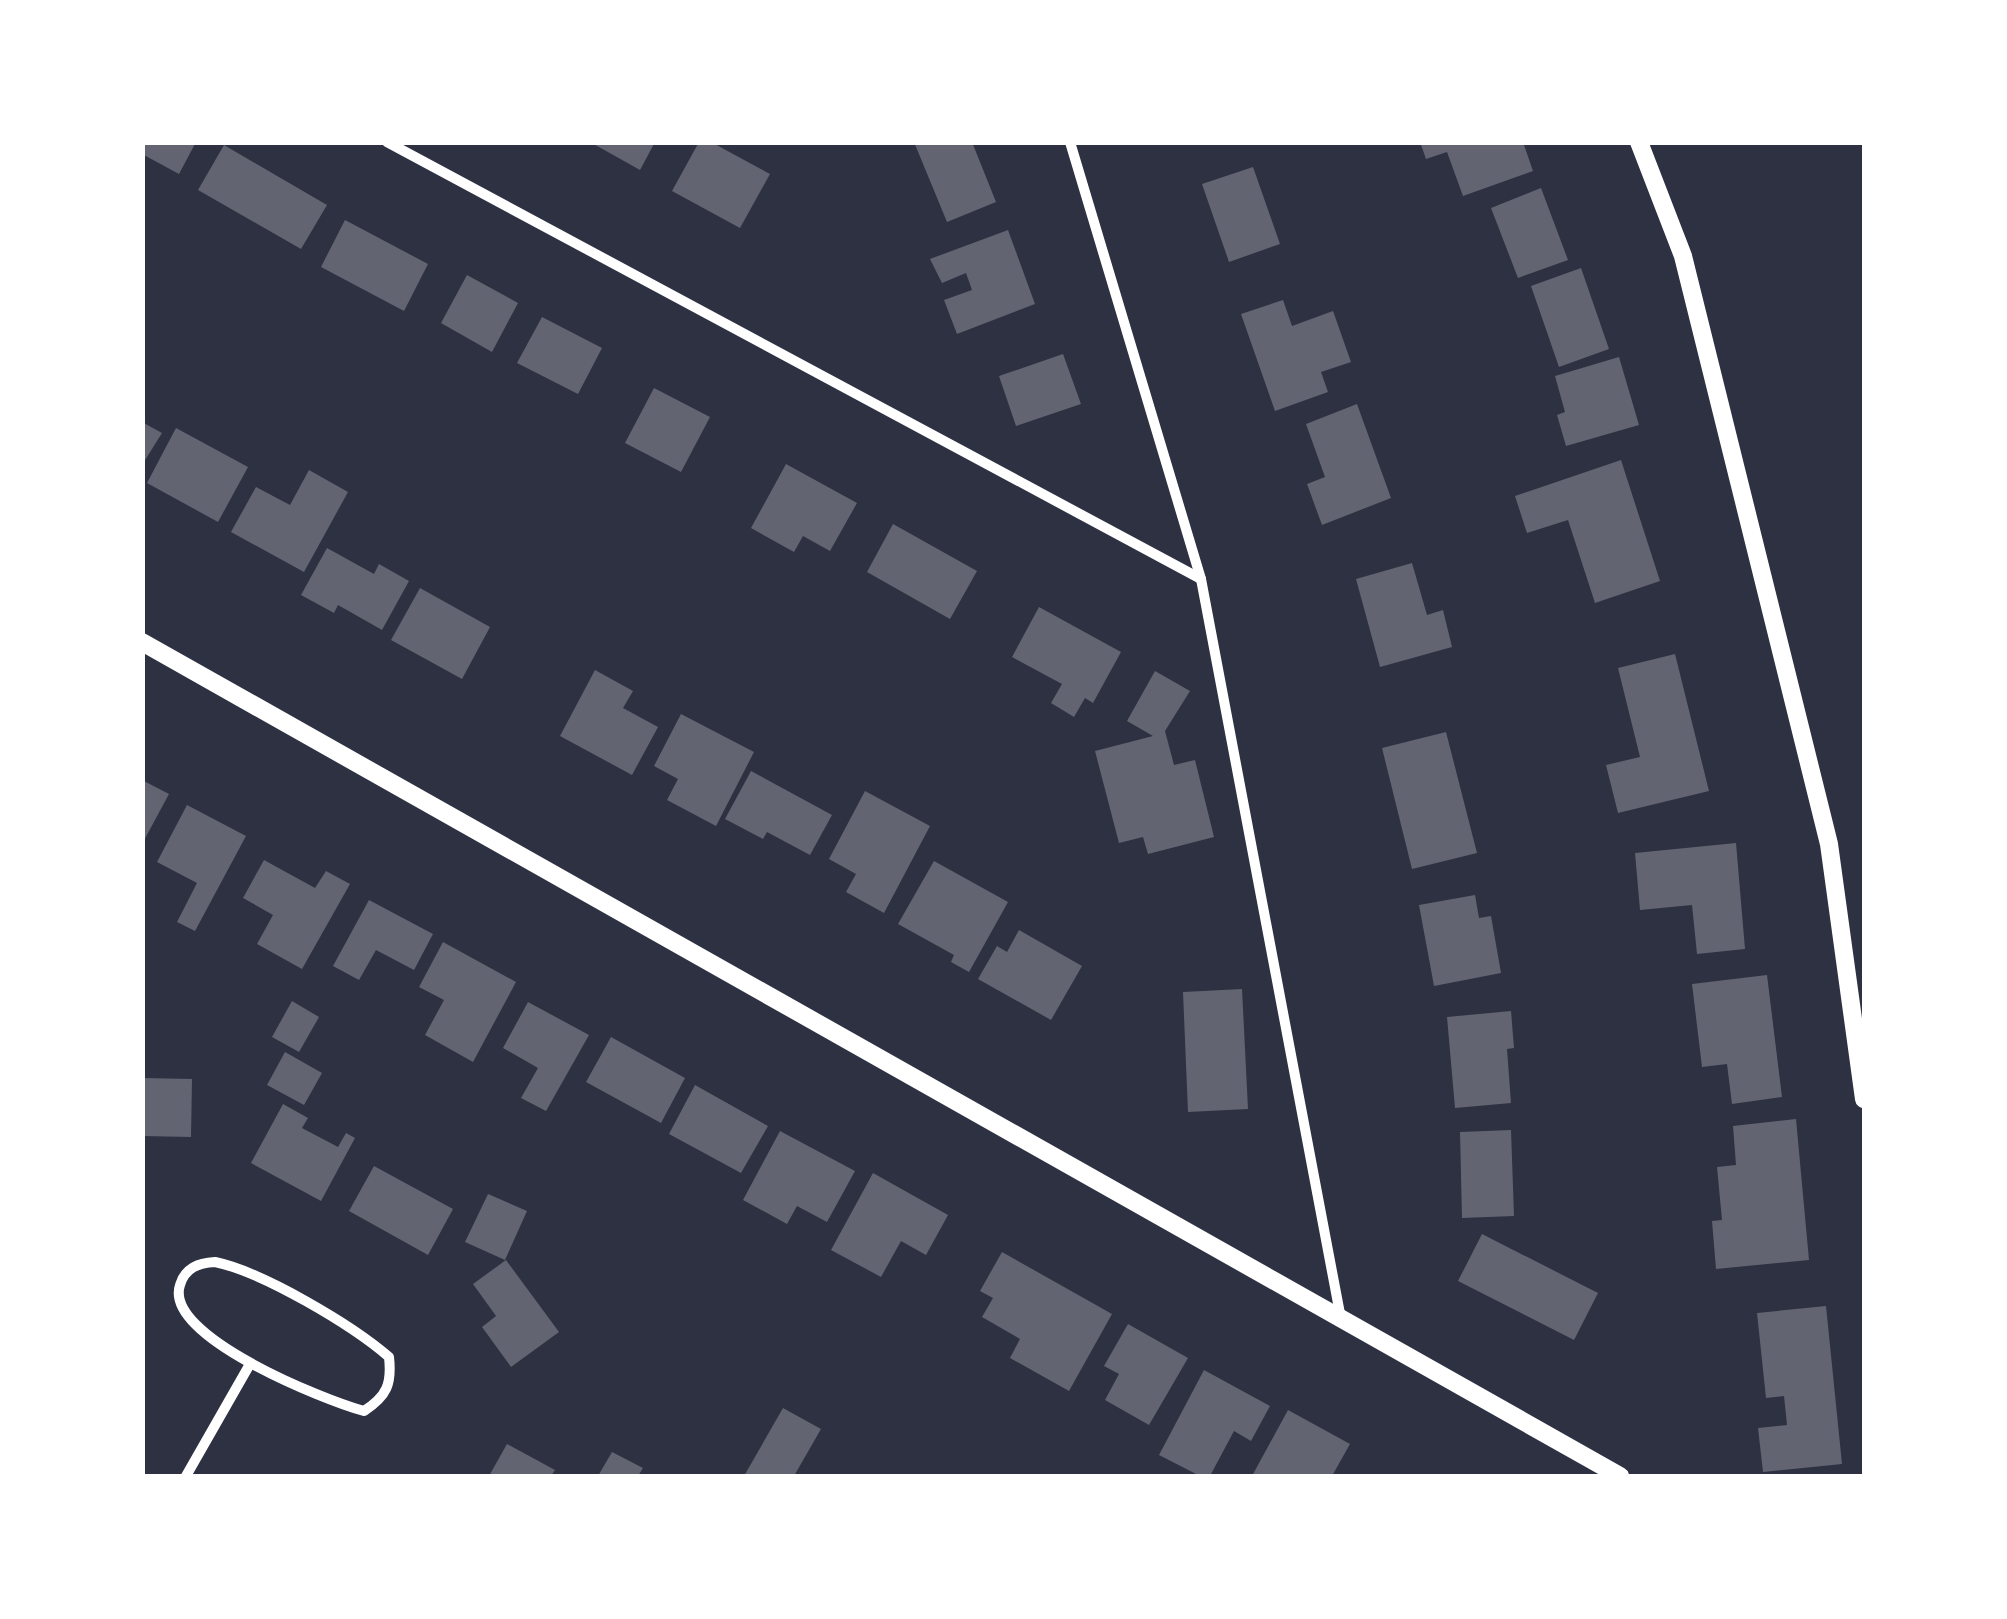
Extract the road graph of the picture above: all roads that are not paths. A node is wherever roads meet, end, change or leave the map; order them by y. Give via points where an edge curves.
1 (386, 142) edge
2 (1070, 142) edge
3 (1639, 142) edge
4 (1202, 579) junction
5 (142, 642) edge
6 (1864, 1100) edge
7 (1341, 1320) junction
8 (250, 1364) junction
9 (186, 1476) edge
10 (1620, 1476) edge

1 - 4 street
2 - 4 street
3 - 6 street via 1683,256 1828,844
4 - 7 street
5 - 7 street
7 - 10 street
8 - 8 street via 364,1410 383,1398 392,1378 389,1357 364,1336 231,1266 198,1263 183,1275 177,1293 182,1312
8 - 9 street

